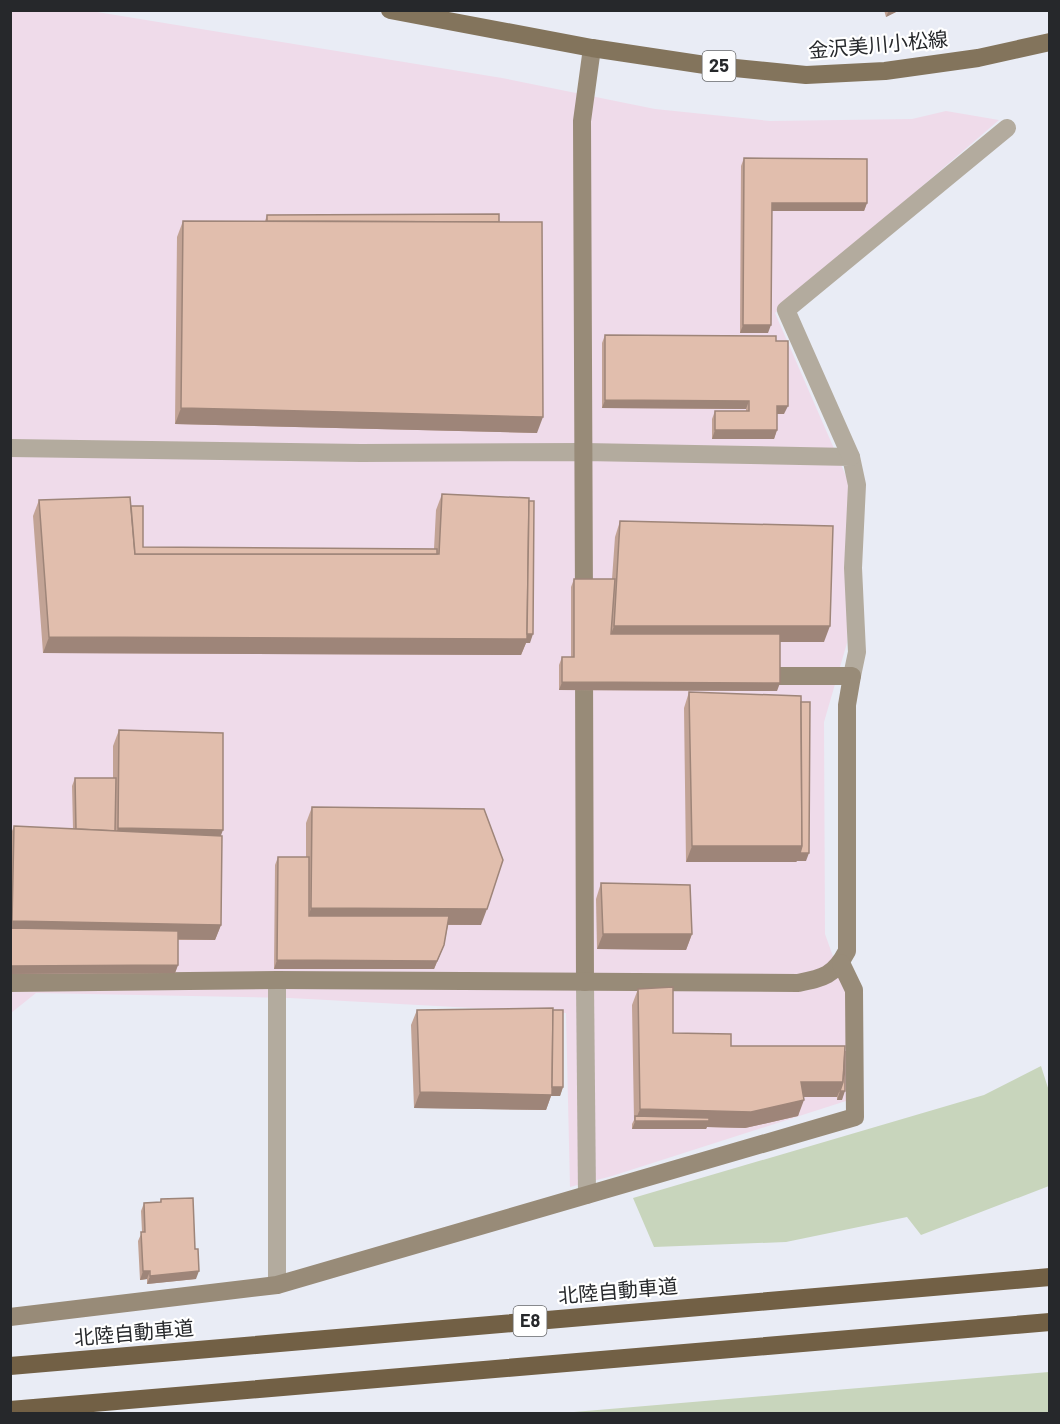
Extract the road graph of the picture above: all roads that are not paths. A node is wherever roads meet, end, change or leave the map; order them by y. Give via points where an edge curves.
1 (390, 10) edge
2 (1050, 42) edge
3 (592, 48) junction
4 (1007, 128) dead end
5 (10, 448) edge
6 (584, 452) junction
7 (851, 457) junction
8 (584, 617) edge
9 (584, 653) edge
10 (736, 676) edge
11 (852, 676) junction
12 (841, 963) junction
13 (277, 980) junction
14 (10, 982) edge
15 (585, 982) junction
16 (587, 1195) junction
17 (1050, 1277) edge
18 (277, 1285) junction
19 (10, 1317) edge
20 (1050, 1322) edge
21 (10, 1366) edge
22 (10, 1410) edge

1 - 3 main road, 金沢美川小松線 / 25
2 - 3 main road, 金沢美川小松線 / 25 via 978,58 885,71 806,75
3 - 6 street via 582,121
4 - 7 street via 786,310
5 - 6 street
6 - 7 street
6 - 8 street
7 - 11 street via 857,485 853,568 857,652
9 - 15 street via 590,676
10 - 11 street
11 - 12 street via 847,705 847,951
12 - 15 street via 824,977 798,983
12 - 16 street via 854,990 855,1117
13 - 14 street
13 - 15 street
13 - 18 street
15 - 16 street
16 - 18 street
17 - 21 highway, 北陸自動車道 / E8
18 - 19 street
20 - 22 highway, E8

